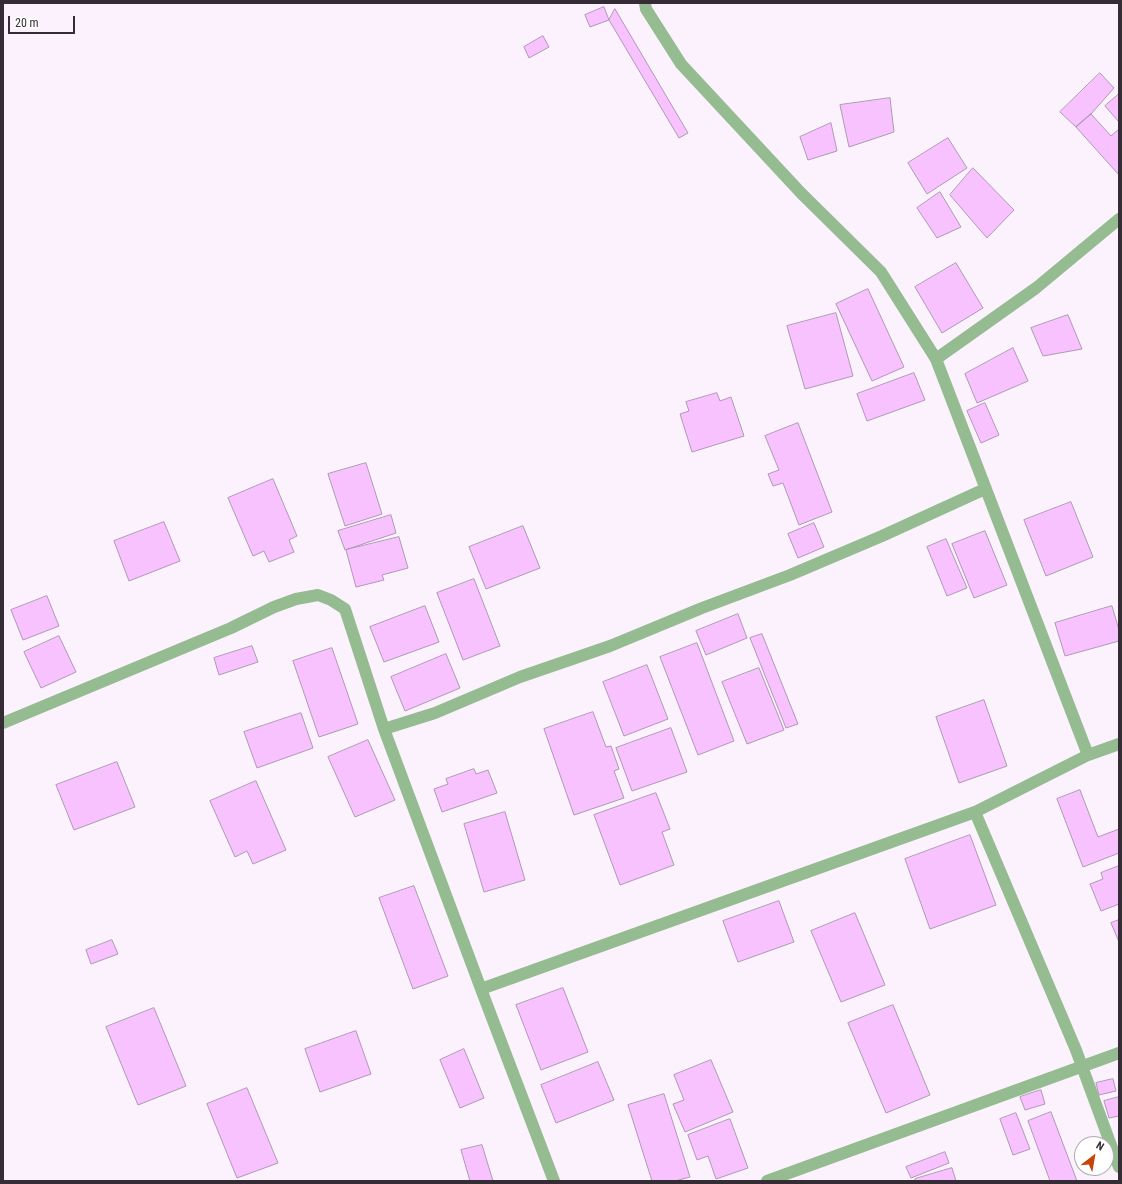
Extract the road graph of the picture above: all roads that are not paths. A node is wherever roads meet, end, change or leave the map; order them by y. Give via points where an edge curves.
1 (645, 3) edge
2 (1119, 219) edge
3 (936, 359) junction
4 (985, 489) junction
5 (3, 723) edge
6 (384, 729) junction
7 (1119, 744) edge
8 (1088, 755) junction
9 (975, 812) junction
10 (481, 989) junction
11 (1119, 1053) edge
12 (1082, 1066) junction
13 (1119, 1167) edge
14 (554, 1181) edge
15 (767, 1181) edge

1 - 3 street via 646,9 681,64 801,193 881,272
2 - 3 street via 1036,288
3 - 4 street
4 - 6 street via 790,575 610,646 520,677 435,713
4 - 8 street
5 - 6 street via 231,628 274,607 318,595 345,609
6 - 10 street
7 - 8 street
8 - 9 street
9 - 10 street
9 - 12 street
10 - 14 street
11 - 12 street
12 - 13 street
12 - 15 street

